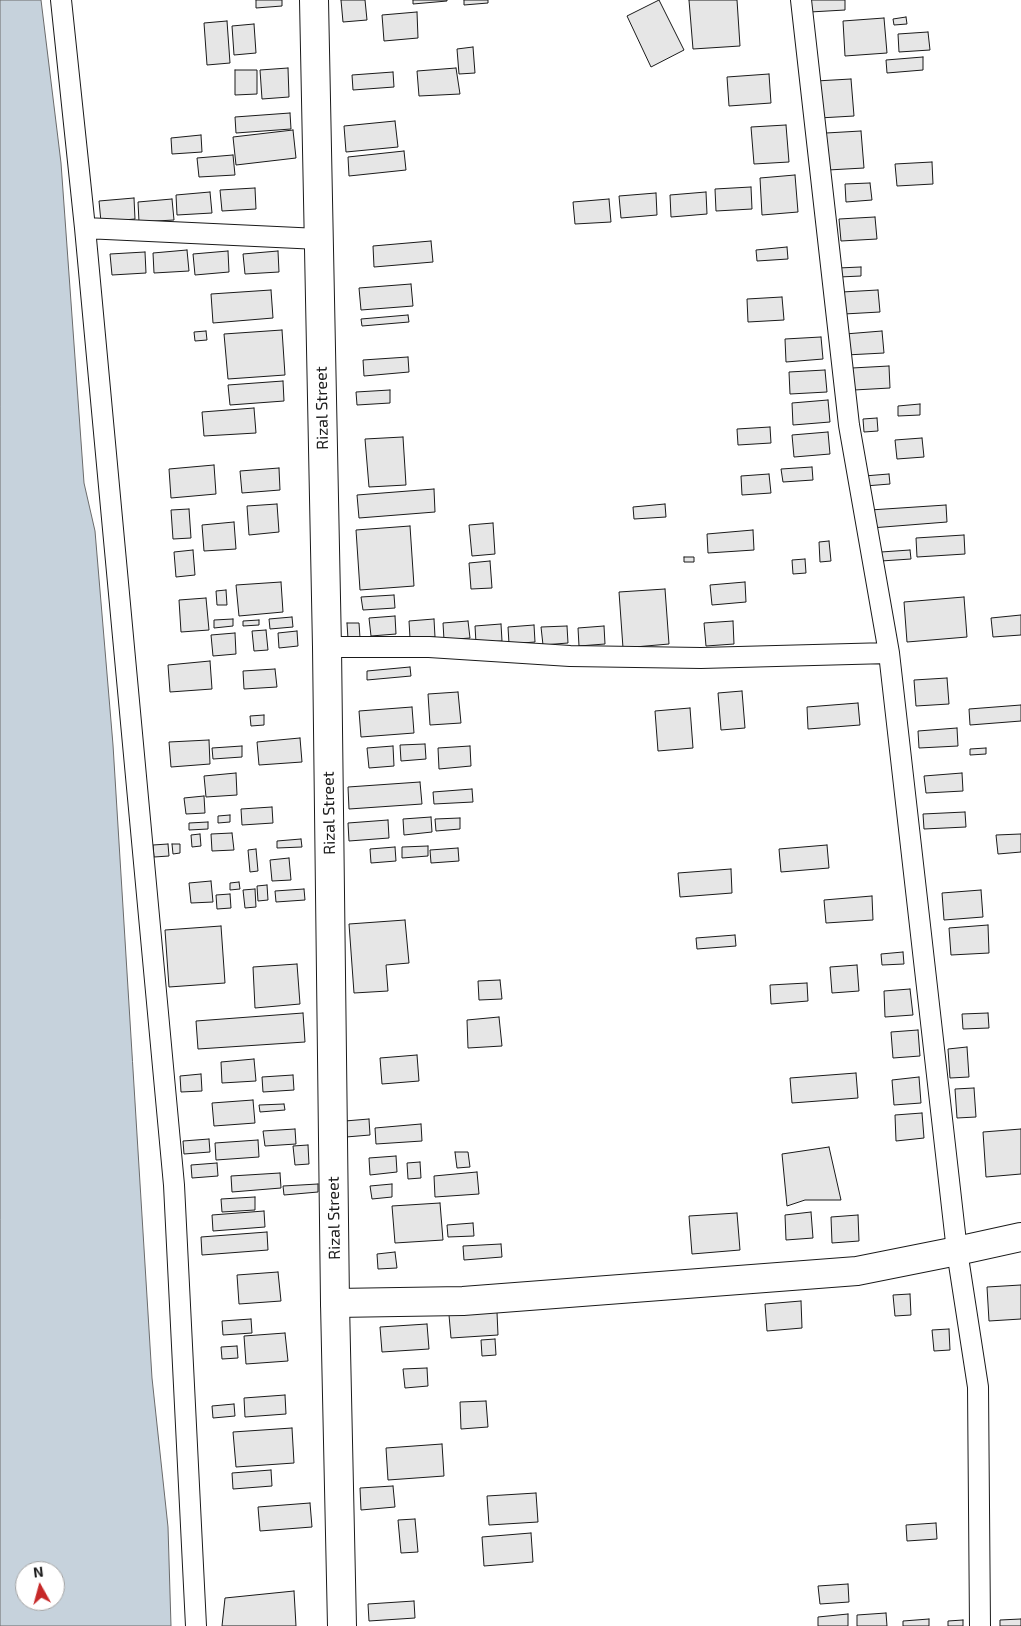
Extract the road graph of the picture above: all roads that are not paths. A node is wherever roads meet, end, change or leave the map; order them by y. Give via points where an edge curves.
1 (61, 0) edge
2 (314, 0) edge
3 (801, 0) edge
4 (85, 228) junction
5 (319, 239) junction
6 (327, 647) junction
7 (889, 653) junction
8 (1021, 1237) edge
9 (957, 1251) junction
10 (335, 1303) junction
11 (196, 1626) edge
12 (342, 1626) edge
13 (980, 1626) edge

1 - 4 street
2 - 5 main road, Rizal Street
3 - 7 street via 849,424
4 - 5 street
4 - 11 street via 174,1185
5 - 6 main road, Rizal Street
6 - 7 street via 429,647 589,656 701,658
6 - 10 main road, Rizal Street
7 - 9 street
8 - 9 main road
9 - 10 main road via 857,1271 463,1301
9 - 13 street via 978,1387
10 - 12 main road, Rizal Street

